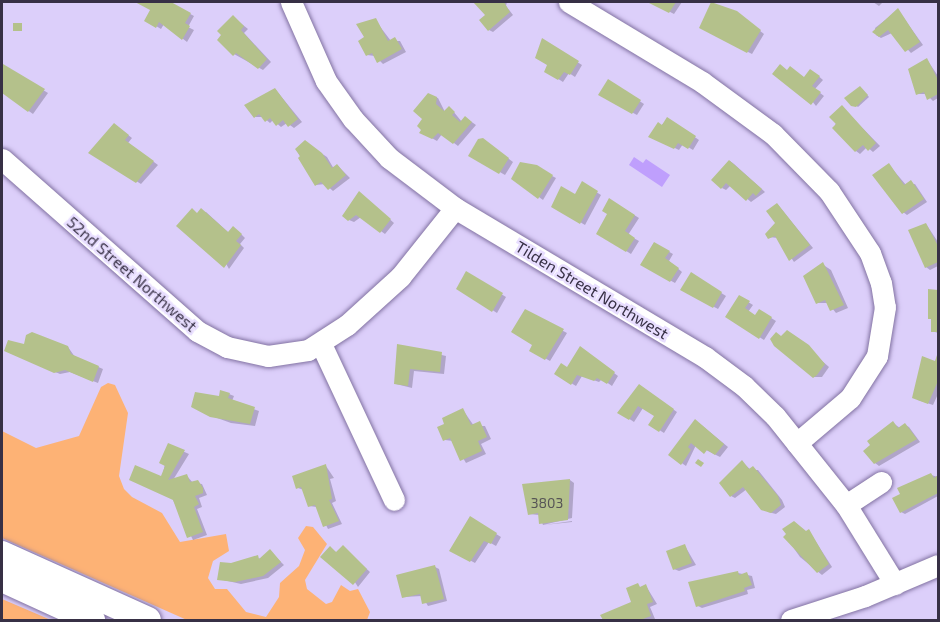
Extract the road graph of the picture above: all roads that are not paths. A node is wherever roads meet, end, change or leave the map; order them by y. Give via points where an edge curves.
1 (291, 2) edge
2 (569, 2) edge
3 (2, 159) edge
4 (455, 208) junction
5 (321, 344) junction
6 (797, 443) junction
7 (881, 482) dead end
8 (394, 500) dead end
9 (846, 505) junction
10 (2, 554) edge
11 (939, 565) edge
12 (2, 579) edge
13 (895, 584) junction
14 (92, 621) edge
15 (148, 621) edge
16 (791, 621) edge

1 - 4 street, Tilden Street Northwest via 318,67 353,119 399,167
2 - 6 street via 702,82 773,134 829,191 870,254 884,299 884,331 878,356 850,398
3 - 5 street, 52nd Street Northwest via 204,336 236,350 268,356 295,354
4 - 5 street via 394,283
4 - 6 street, Tilden Street Northwest via 705,357 752,393
5 - 8 street
6 - 9 street, Tilden Street Northwest
7 - 9 street
9 - 13 street, Tilden Street Northwest
10 - 15 main road
11 - 13 street
12 - 14 main road
13 - 16 street

